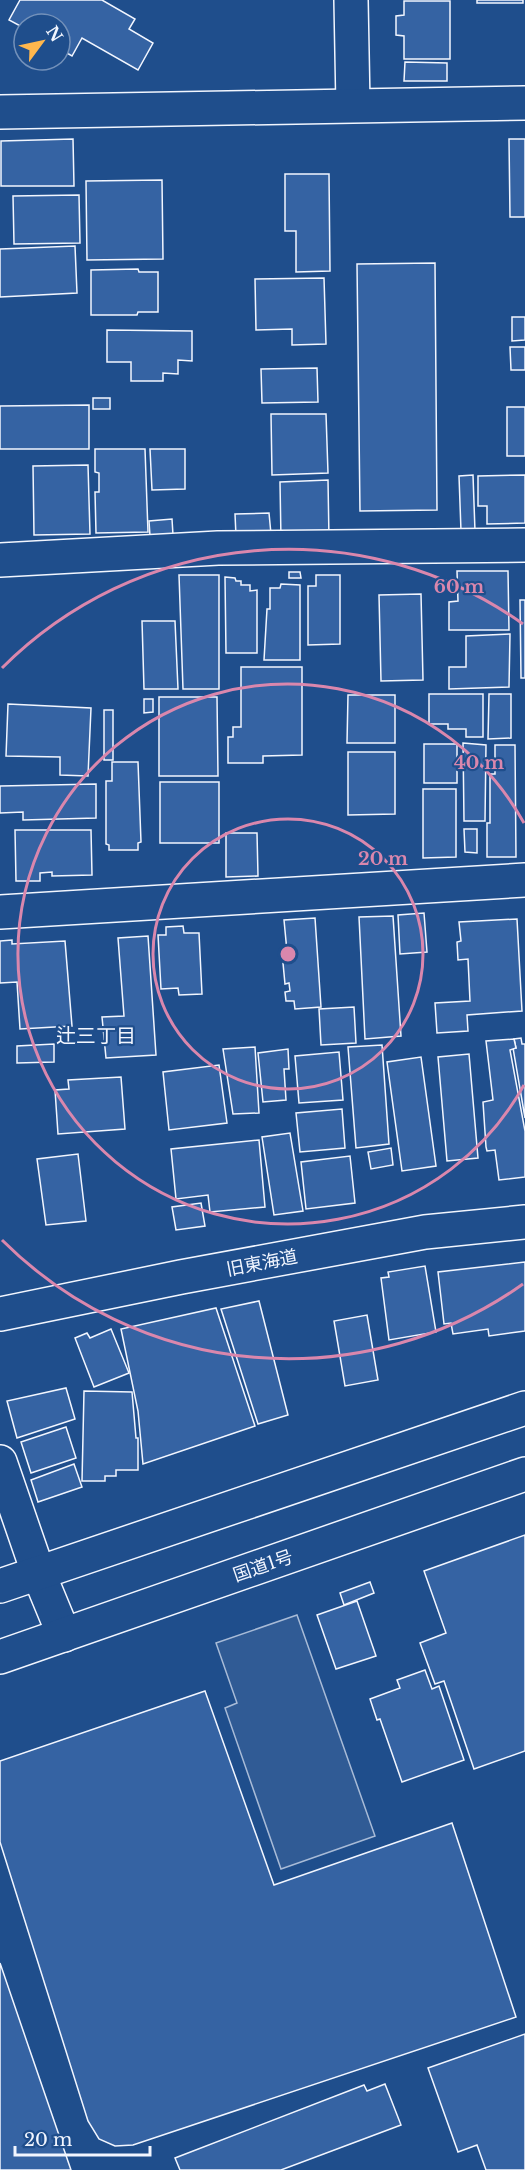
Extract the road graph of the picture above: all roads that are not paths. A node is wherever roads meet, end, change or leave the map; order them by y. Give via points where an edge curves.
1 (351, 0) edge
2 (525, 103) edge
3 (353, 105) junction
4 (0, 112) edge
5 (525, 545) edge
6 (0, 560) edge
7 (525, 880) edge
8 (0, 912) edge
9 (525, 1222) edge
10 (0, 1314) edge
11 (525, 1408) edge
12 (0, 1462) edge
13 (525, 1474) edge
14 (38, 1572) junction
15 (0, 1586) edge
16 (64, 1635) junction
17 (0, 1657) edge

1 - 3 main road
2 - 3 main road
3 - 4 main road
5 - 6 main road via 218,548
7 - 8 main road
9 - 10 main road, 旧東海道 via 425,1232
11 - 14 main road
12 - 14 main road
13 - 16 main road, 国道1号
14 - 15 main road
14 - 16 main road
16 - 17 main road, 国道1号

